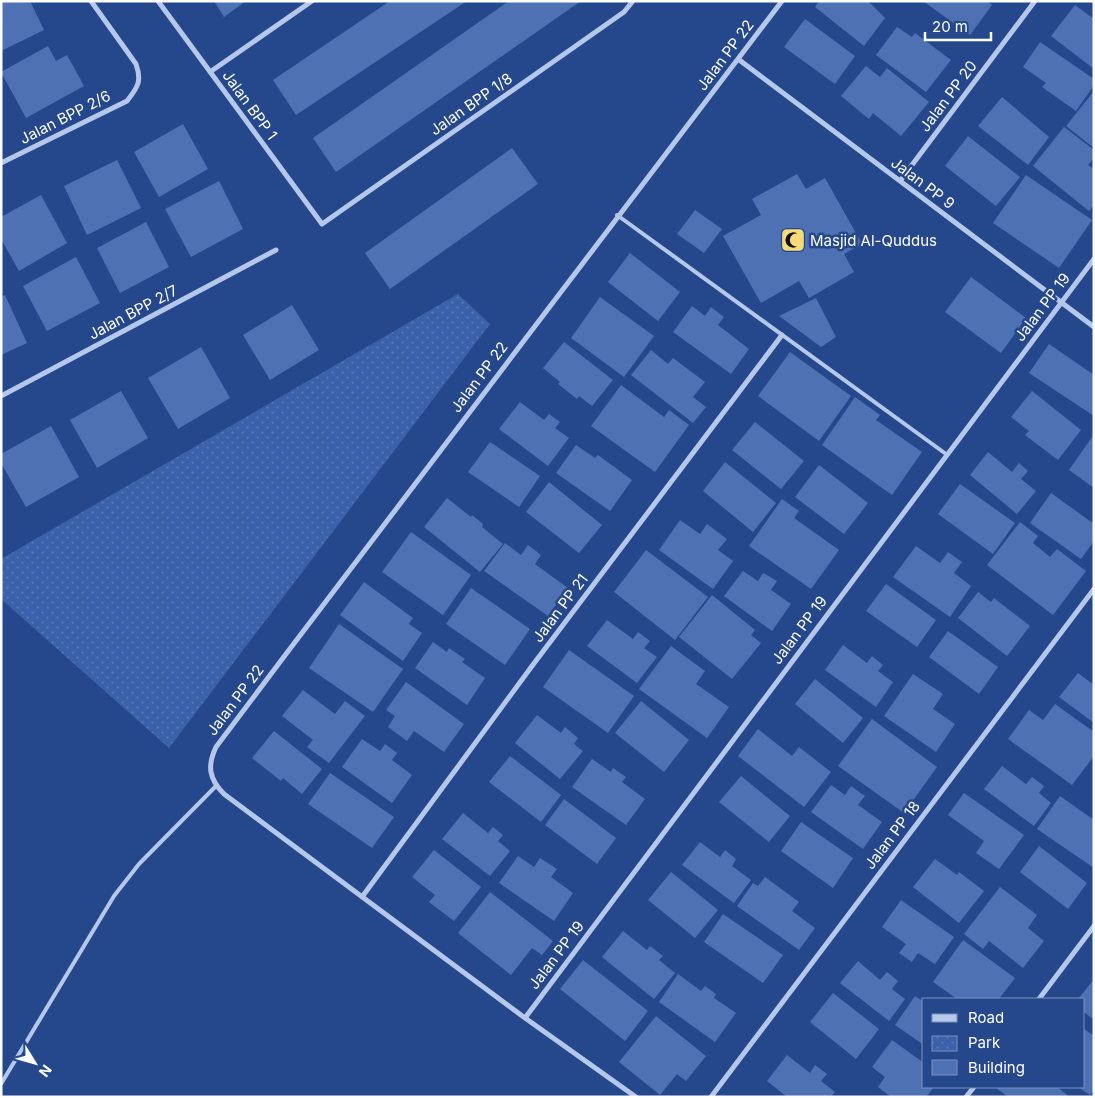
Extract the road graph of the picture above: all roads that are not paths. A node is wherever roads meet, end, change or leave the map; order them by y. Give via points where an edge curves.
1 (91, 1) edge
2 (158, 1) edge
3 (312, 1) edge
4 (632, 1) edge
5 (782, 1) edge
6 (1035, 1) edge
7 (738, 59) junction
8 (210, 72) junction
9 (1, 163) edge
10 (900, 181) junction
11 (617, 215) junction
12 (322, 224) joint
13 (276, 250) dead end
14 (1094, 259) edge
15 (1061, 303) junction
16 (1094, 327) edge
17 (782, 335) junction
18 (1, 396) edge
19 (946, 454) junction
20 (1094, 589) edge
21 (216, 786) junction
22 (362, 897) junction
23 (1094, 926) edge
24 (1040, 998) edge
25 (525, 1018) junction
26 (1, 1084) edge
27 (636, 1097) edge
28 (711, 1097) edge

1 - 9 street, Jalan BPP 2/6 via 136,64 140,76 136,89 127,101
2 - 8 street, Jalan BPP 1
3 - 8 street
4 - 12 street, Jalan BPP 1/8 via 624,12
5 - 7 street, Jalan PP 22
6 - 10 street, Jalan PP 20
7 - 10 street, Jalan PP 9
7 - 11 street, Jalan PP 22
8 - 12 street, Jalan BPP 1
10 - 15 street, Jalan PP 9
11 - 17 lane
11 - 21 street, Jalan PP 22 via 216,747 210,774
13 - 18 street, Jalan BPP 2/7
14 - 15 street, Jalan PP 19
15 - 16 street, Jalan PP 9
15 - 19 street, Jalan PP 19
17 - 19 lane
17 - 22 street, Jalan PP 21
19 - 25 street, Jalan PP 19
20 - 28 street, Jalan PP 18
21 - 22 street
21 - 26 lane via 139,864 114,896
22 - 25 street
23 - 24 street
25 - 27 street

